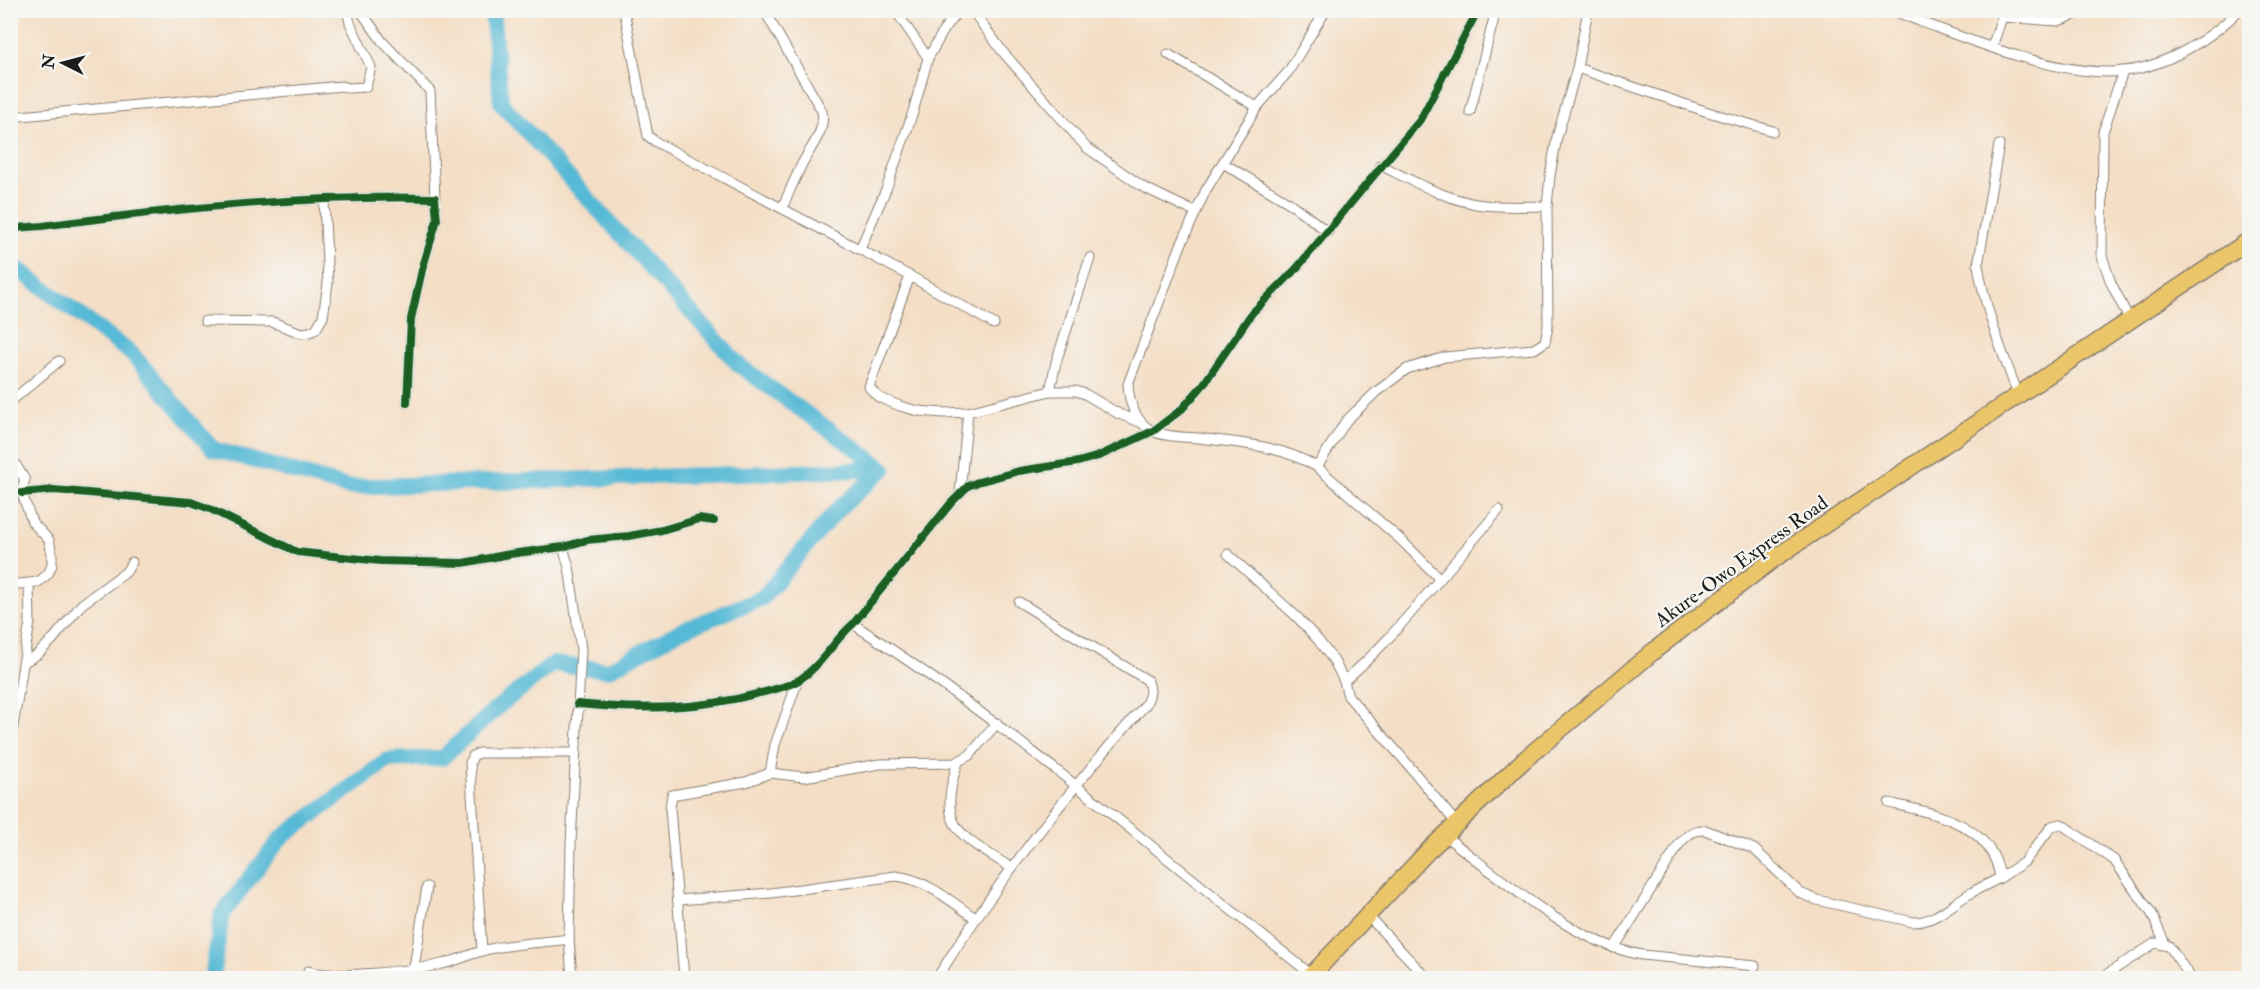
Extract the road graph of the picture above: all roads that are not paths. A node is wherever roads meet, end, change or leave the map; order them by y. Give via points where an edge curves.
1 (347, 10) edge
2 (360, 10) edge
3 (624, 10) edge
4 (764, 10) edge
5 (896, 10) edge
6 (958, 10) edge
7 (972, 10) edge
8 (1326, 10) edge
9 (1478, 10) edge
10 (1496, 10) edge
11 (1588, 10) edge
12 (1891, 10) edge
13 (2088, 10) edge
14 (2239, 10) edge
15 (2028, 15) edge
16 (1992, 47) junction
17 (1168, 54) dead end
18 (928, 58) junction
19 (1577, 68) junction
20 (2123, 71) junction
21 (1257, 107) junction
22 (1470, 112) dead end
23 (10, 117) edge
24 (1773, 131) dead end
25 (1999, 145) dead end
26 (1223, 163) junction
27 (1380, 165) junction
28 (435, 198) junction
29 (324, 200) junction
30 (1547, 206) junction
31 (782, 208) junction
32 (1195, 212) junction
33 (10, 224) edge
34 (1328, 232) junction
35 (2250, 240) edge
36 (860, 249) junction
37 (1090, 258) dead end
38 (910, 276) junction
39 (206, 321) dead end
40 (2130, 321) junction
41 (994, 324) dead end
42 (59, 361) dead end
43 (1050, 392) junction
44 (2018, 394) junction
45 (10, 402) edge
46 (407, 403) dead end
47 (968, 412) junction
48 (1144, 424) junction
49 (1153, 431) junction
50 (10, 455) edge
51 (1317, 467) junction
52 (21, 492) junction
53 (960, 492) junction
54 (10, 494) edge
55 (1499, 510) dead end
56 (714, 521) dead end
57 (563, 547) junction
58 (1228, 554) dead end
59 (132, 562) dead end
60 (1440, 579) junction
61 (29, 584) junction
62 (10, 585) edge
63 (1019, 602) dead end
64 (853, 624) junction
65 (23, 663) junction
66 (798, 680) junction
67 (1344, 681) junction
68 (577, 704) junction
69 (997, 723) junction
70 (10, 745) edge
71 (575, 753) junction
72 (958, 762) junction
73 (770, 773) junction
74 (1075, 785) junction
75 (1889, 803) dead end
76 (1457, 824) junction
77 (1445, 836) junction
78 (1012, 868) junction
79 (2000, 878) junction
80 (427, 887) dead end
81 (678, 900) junction
82 (1367, 915) junction
83 (975, 918) junction
84 (569, 939) junction
85 (2164, 944) junction
86 (1614, 948) junction
87 (482, 951) junction
88 (1755, 966) dead end
89 (414, 967) junction
90 (308, 971) dead end
91 (387, 975) edge
92 (1311, 977) edge
93 (572, 978) edge
94 (684, 978) edge
95 (937, 978) edge
96 (1427, 978) edge
97 (2101, 978) edge
98 (2191, 978) edge

1 - 23 street via 371,67 366,87
2 - 28 street via 382,41 430,91
3 - 31 street via 648,136
4 - 31 street via 824,118 820,134
5 - 18 street
6 - 18 street
7 - 32 street via 1002,51 1086,147 1143,187
8 - 21 street via 1288,72
9 - 27 street via 1419,120
10 - 22 street
11 - 19 street
12 - 16 street
13 - 15 street via 2058,21
14 - 20 street via 2216,30 2174,56
15 - 16 street via 2002,17
16 - 20 street via 2076,69
17 - 21 street
18 - 36 street via 887,187
19 - 24 street
19 - 30 street via 1557,137
20 - 40 street via 2103,132 2102,256
21 - 26 street
25 - 44 street via 1978,265 2000,348
26 - 32 street
26 - 34 street via 1291,204
27 - 30 street via 1465,201
27 - 34 street
28 - 29 street
28 - 46 street via 437,220 411,319
29 - 33 street via 206,207 16,228
29 - 39 street via 328,283 322,318 316,329 300,333 272,322
30 - 51 street via 1545,342 1534,350 1445,357 1407,369 1346,421
31 - 36 street
32 - 48 street via 1128,384 1132,409
34 - 49 street via 1252,313 1198,393
35 - 40 highway, Akure-Owo Express Road
36 - 38 street
37 - 43 street
38 - 41 street
38 - 47 street via 869,387 880,398 918,411
40 - 44 highway, Akure-Owo Express Road
42 - 45 street
43 - 47 street
43 - 48 street via 1085,394
44 - 76 highway, Akure-Owo Express Road via 1775,558 1581,711
47 - 53 street
48 - 49 street
49 - 51 street via 1257,444
49 - 53 street via 1099,456 994,477
50 - 52 street via 25,480
51 - 60 street
52 - 54 street
52 - 57 street via 54,490 192,502 297,552 380,561 463,562
52 - 61 street via 32,522 49,540 52,554 48,574
53 - 64 street
55 - 60 street
56 - 57 street via 699,519 662,530
57 - 68 street via 581,649
58 - 67 street via 1297,617 1334,661
59 - 65 street via 126,572 82,604 38,654
60 - 67 street via 1394,633
61 - 62 street
61 - 65 street via 30,622
63 - 74 street via 1147,680 1151,687 1146,704
64 - 66 street
64 - 69 street
65 - 70 street
66 - 68 street via 736,700 698,706 623,708
66 - 73 street via 777,735
67 - 76 street via 1348,696
68 - 71 street
69 - 72 street via 970,755
69 - 74 street
71 - 84 street
71 - 87 street via 473,756 470,763
72 - 73 street via 880,764 804,777
72 - 78 street via 948,801 959,830 968,841
73 - 81 street via 746,782 672,795
74 - 78 street
74 - 92 street
75 - 79 street via 1951,818 1969,829 1994,856
76 - 77 highway, Akure-Owo Express Road
77 - 82 highway, Akure-Owo Express Road
77 - 86 street via 1564,922
78 - 83 street
79 - 85 street via 2024,862 2052,826 2061,824 2114,860 2152,914
79 - 86 street via 1926,921 1913,922 1817,900 1792,887 1754,849 1698,830 1680,843
80 - 89 street
81 - 83 street via 771,893 896,876 920,882
81 - 94 street
82 - 92 highway, Akure-Owo Express Road
82 - 96 street
83 - 95 street
84 - 87 street
84 - 93 street
85 - 97 street via 2155,943
85 - 98 street
86 - 88 street via 1642,955
87 - 89 street via 439,965
89 - 91 street
90 - 91 street

